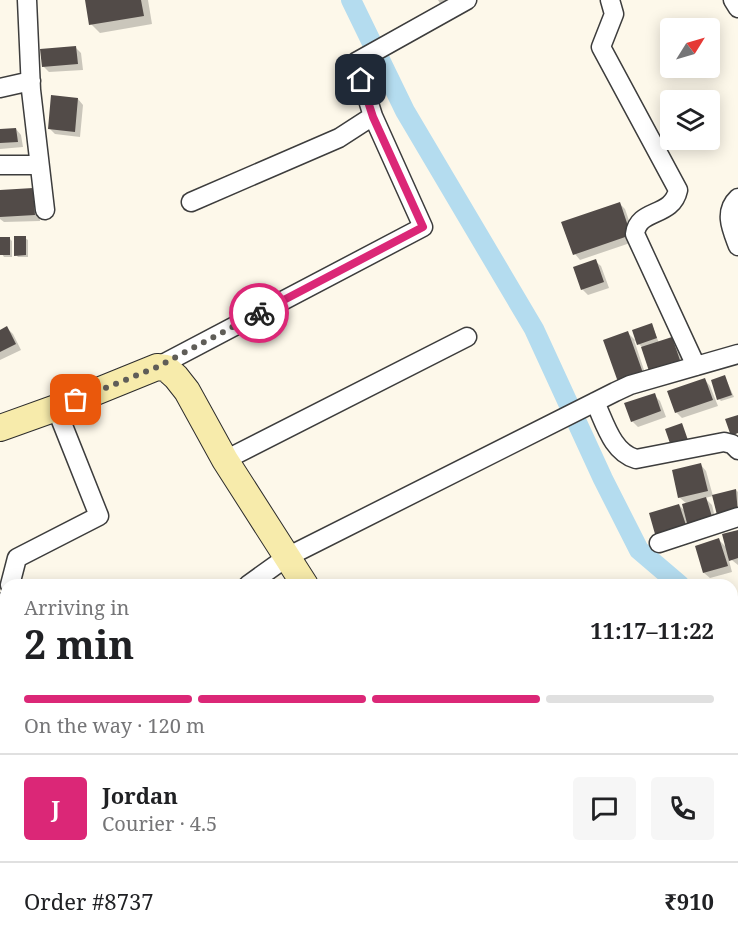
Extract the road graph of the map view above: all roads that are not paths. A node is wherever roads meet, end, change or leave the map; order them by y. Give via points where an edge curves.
1 (27, 0) edge
2 (467, 0) edge
3 (610, 0) edge
4 (733, 0) edge
5 (738, 8) edge
6 (31, 81) junction
7 (0, 88) edge
8 (373, 117) junction
9 (0, 165) edge
10 (39, 165) junction
11 (738, 198) edge
12 (191, 202) dead end
13 (45, 210) dead end
14 (738, 246) edge
15 (467, 337) dead end
16 (738, 354) edge
17 (696, 366) junction
18 (157, 367) junction
19 (56, 408) junction
20 (580, 410) junction
21 (0, 428) edge
22 (738, 450) edge
23 (225, 460) junction
24 (738, 517) edge
25 (659, 543) dead end
26 (287, 557) junction
27 (11, 579) edge
28 (256, 579) edge
29 (301, 579) edge

1 - 6 street
2 - 8 street via 356,62
3 - 17 street via 614,14 601,47 678,190 668,208 636,225 635,234
4 - 5 street
6 - 7 street
6 - 10 street
8 - 12 street via 339,138
8 - 18 street via 423,227
9 - 10 street
10 - 13 street
11 - 14 street via 730,210 730,223
15 - 23 street
16 - 17 street
17 - 20 street via 630,385
18 - 19 main road
18 - 23 main road via 166,368 187,391
19 - 21 main road
19 - 27 street via 99,516 16,558
20 - 22 street via 625,456 636,459 724,442
20 - 26 street
23 - 26 main road
24 - 25 street
26 - 28 street
26 - 29 main road

